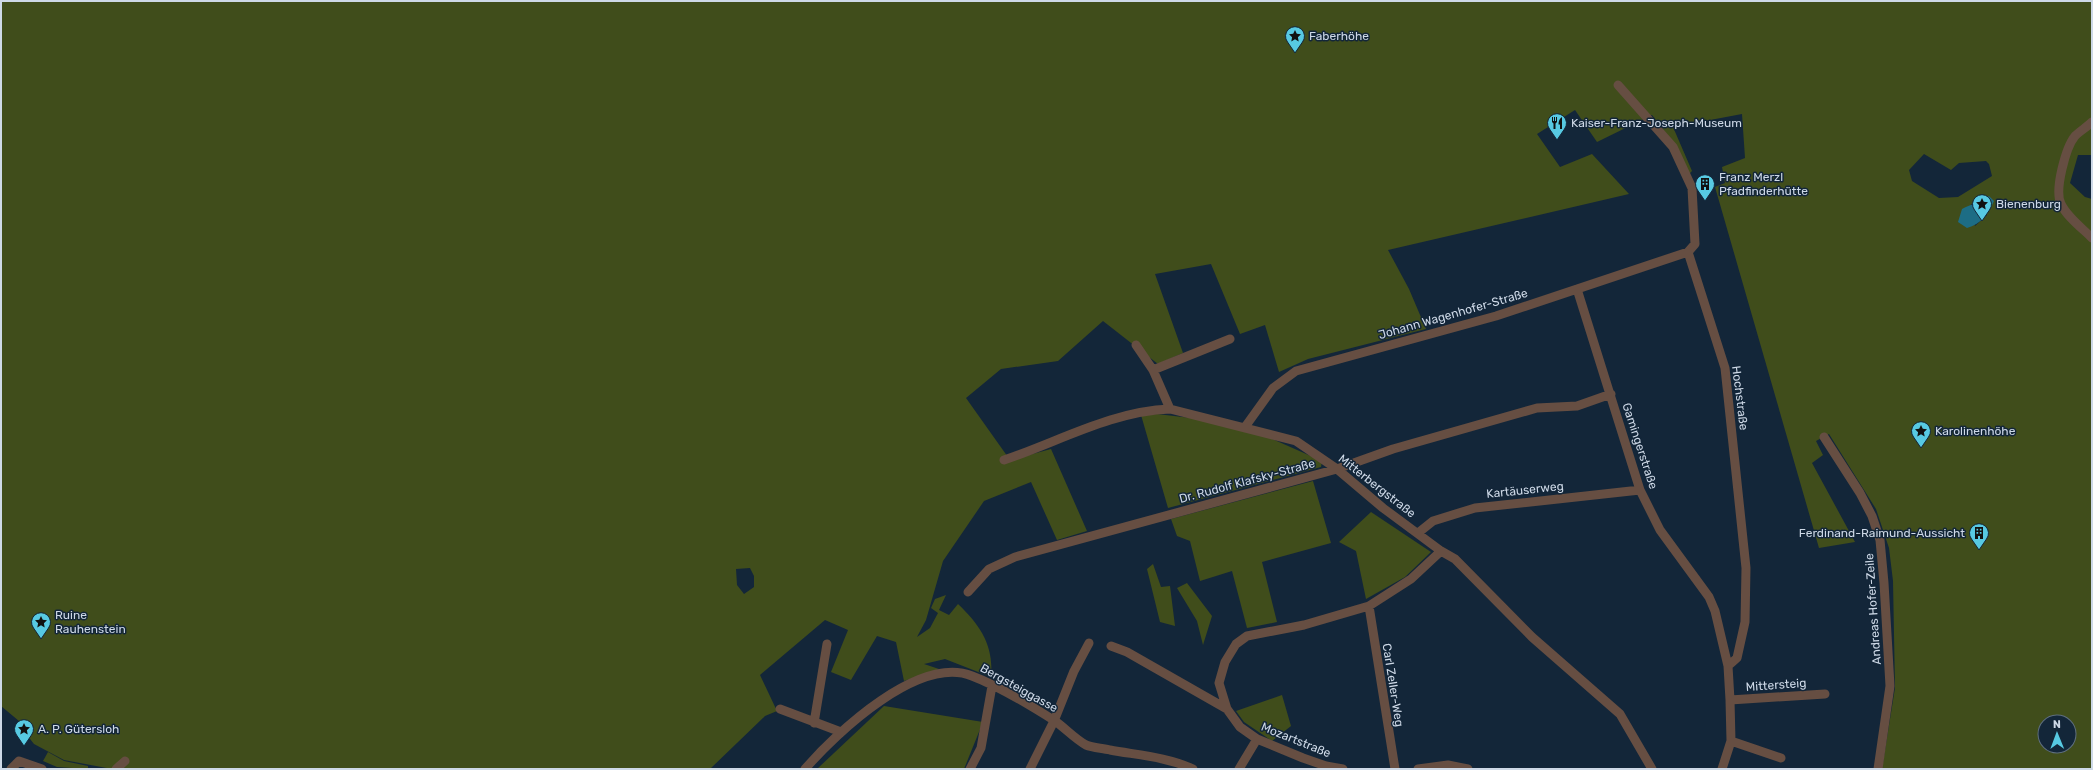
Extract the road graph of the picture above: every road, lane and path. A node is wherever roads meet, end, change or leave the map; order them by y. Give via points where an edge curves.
1 (1618, 84) dead end
2 (2092, 122) edge
3 (2092, 238) edge
4 (1688, 252) junction
5 (1577, 289) junction
6 (1230, 339) dead end
7 (1136, 345) dead end
8 (1153, 370) junction
9 (1611, 394) junction
10 (1170, 409) junction
11 (1246, 427) junction
12 (1824, 437) dead end
13 (1004, 460) dead end
14 (1337, 469) junction
15 (1640, 490) junction
16 (1418, 533) junction
17 (1441, 551) junction
18 (968, 592) dead end
19 (1368, 606) junction
20 (1089, 643) dead end
21 (827, 644) dead end
22 (1111, 646) dead end
23 (1728, 666) junction
24 (992, 686) junction
25 (1824, 694) dead end
26 (1730, 700) junction
27 (780, 709) dead end
28 (1227, 709) junction
29 (1054, 721) junction
30 (814, 723) junction
31 (841, 732) junction
32 (1257, 739) junction
33 (1732, 741) junction
34 (1781, 758) dead end
35 (1166, 760) junction
36 (125, 761) dead end
37 (11, 769) edge
38 (42, 769) edge
39 (116, 769) edge
40 (806, 769) edge
41 (970, 769) edge
42 (1030, 769) edge
43 (1162, 769) edge
44 (1193, 769) edge
45 (1239, 769) edge
46 (1343, 769) edge
47 (1394, 769) edge
48 (1418, 769) edge
49 (1468, 769) edge
50 (1652, 769) edge
51 (1722, 769) edge
52 (1878, 769) edge

1 - 4 street via 1673,147 1692,188 1695,244
2 - 3 street via 2075,137 2066,154 2060,176 2060,203
4 - 5 street, Johann Wagenhofer-Straße
4 - 23 street, Hochstraße via 1725,368 1746,568 1745,622 1737,658
5 - 9 street, Gamingerstraße
5 - 11 street, Johann Wagenhofer-Straße via 1496,316 1296,371 1273,388
6 - 8 street
7 - 8 street
8 - 10 street
9 - 14 street, Dr. Rudolf Klafsky-Straße via 1577,406 1536,408 1393,449
9 - 15 street, Gamingerstraße
10 - 11 street, Mitterbergstraße
10 - 13 street, Mitterbergstraße via 1148,410 1122,416
11 - 14 street, Mitterbergstraße via 1296,441
12 - 52 street, Andreas Hofer-Zeile via 1863,499 1880,540 1890,686
14 - 16 street, Mitterbergstraße
14 - 18 street, Dr. Rudolf Klafsky-Straße via 1015,557 989,569
15 - 16 street, Kartäuserweg via 1475,508 1433,521
15 - 23 street, Gamingerstraße via 1660,530 1709,597 1723,636
16 - 17 street, Mitterbergstraße
17 - 19 street via 1411,579
17 - 50 street, Mitterbergstraße via 1455,559 1532,637 1620,714
19 - 28 street via 1304,625 1247,636 1236,644 1225,662 1219,683
19 - 47 street, Carl Zeller-Weg
20 - 29 street via 1074,671
21 - 30 street
22 - 28 street via 1127,652
23 - 26 street
24 - 29 street, Bergsteiggasse
24 - 31 street, Bergsteiggasse via 971,675 950,672 925,677 886,695
24 - 41 street via 981,748
25 - 26 street, Mittersteig
26 - 33 street
27 - 30 street
28 - 32 street, Mozartstraße via 1240,727
29 - 35 street, Bergsteiggasse via 1087,745
29 - 42 street
30 - 31 street
31 - 40 street, Bergsteiggasse
32 - 45 street
32 - 46 street, Mozartstraße via 1303,758
33 - 34 street
33 - 51 street
35 - 43 street
35 - 44 street, Bergsteiggasse
36 - 39 street
37 - 38 street via 19,761
48 - 49 street via 1448,765

